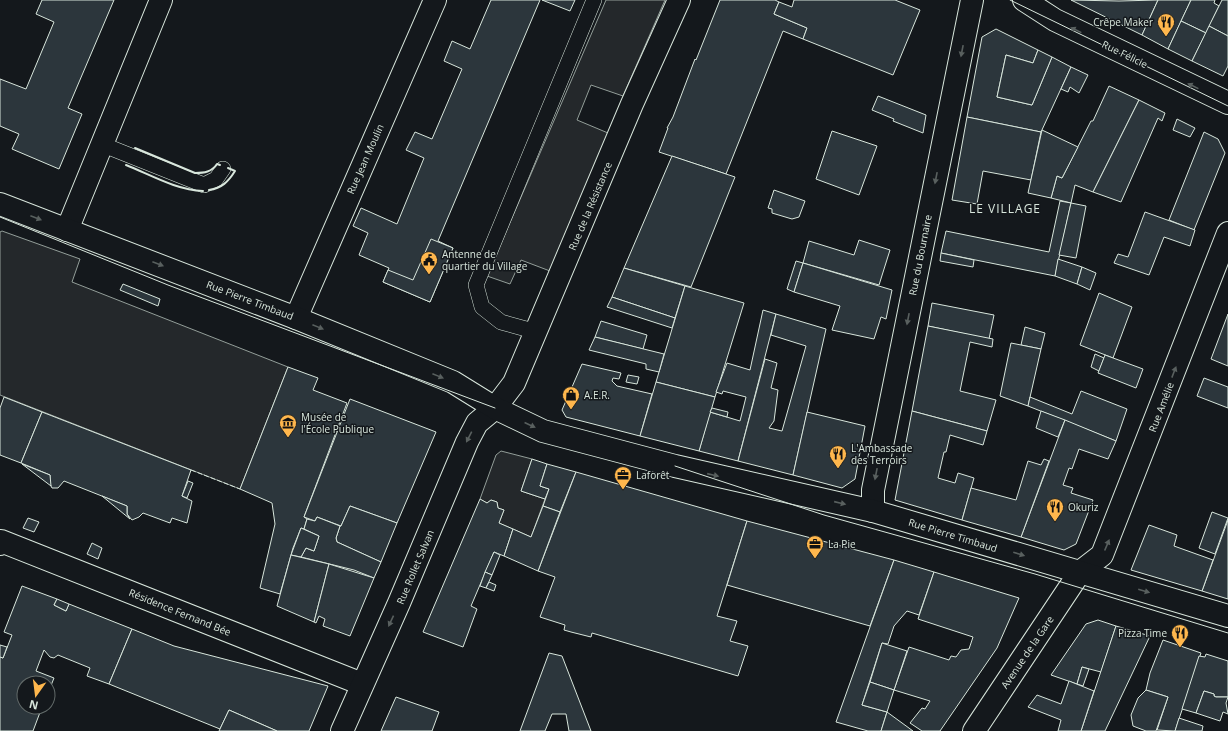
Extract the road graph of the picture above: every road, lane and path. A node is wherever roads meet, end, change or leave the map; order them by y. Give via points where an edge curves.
1 (160, 0) edge
2 (435, 0) edge
3 (594, 0) edge
4 (679, 0) edge
5 (972, 0) edge
6 (1024, 0) edge
7 (1228, 103) edge
8 (101, 144) junction
9 (223, 170) dead end
10 (0, 204) edge
11 (67, 230) junction
12 (1228, 233) edge
13 (296, 318) junction
14 (537, 332) junction
15 (495, 408) junction
16 (873, 511) junction
17 (0, 544) edge
18 (1080, 572) junction
19 (1228, 616) edge
20 (362, 684) junction
21 (342, 731) edge
22 (974, 731) edge

1 - 8 street
2 - 13 street, Rue Jean Moulin
3 - 14 lane via 476,285 482,307 501,322
4 - 14 street, Rue de la Résistance via 632,104
5 -> 16 street, Rue du Bournaire via 873,490
7 -> 6 street, Rue Félicie via 1055,20
8 - 9 lane via 204,185 216,179
8 - 11 street
10 -> 11 street, Rue Pierre Timbaud
11 -> 13 street, Rue Pierre Timbaud
18 -> 12 street, Rue Amélie via 1102,555
13 -> 15 street, Rue Pierre Timbaud via 453,382
14 - 15 street, Rue de la Résistance via 514,383
15 -> 16 street, Rue Pierre Timbaud via 543,431 675,466
15 -> 20 street, Rue Rollet Salvan via 477,423 467,442 400,603
16 -> 18 street, Rue Pierre Timbaud
17 - 20 street, Résidence Fernand Bée via 1,541
18 -> 19 street, Rue Pierre Timbaud
18 - 22 street, Avenue de la Gare
20 - 21 street, Rue Rollet Salvan

